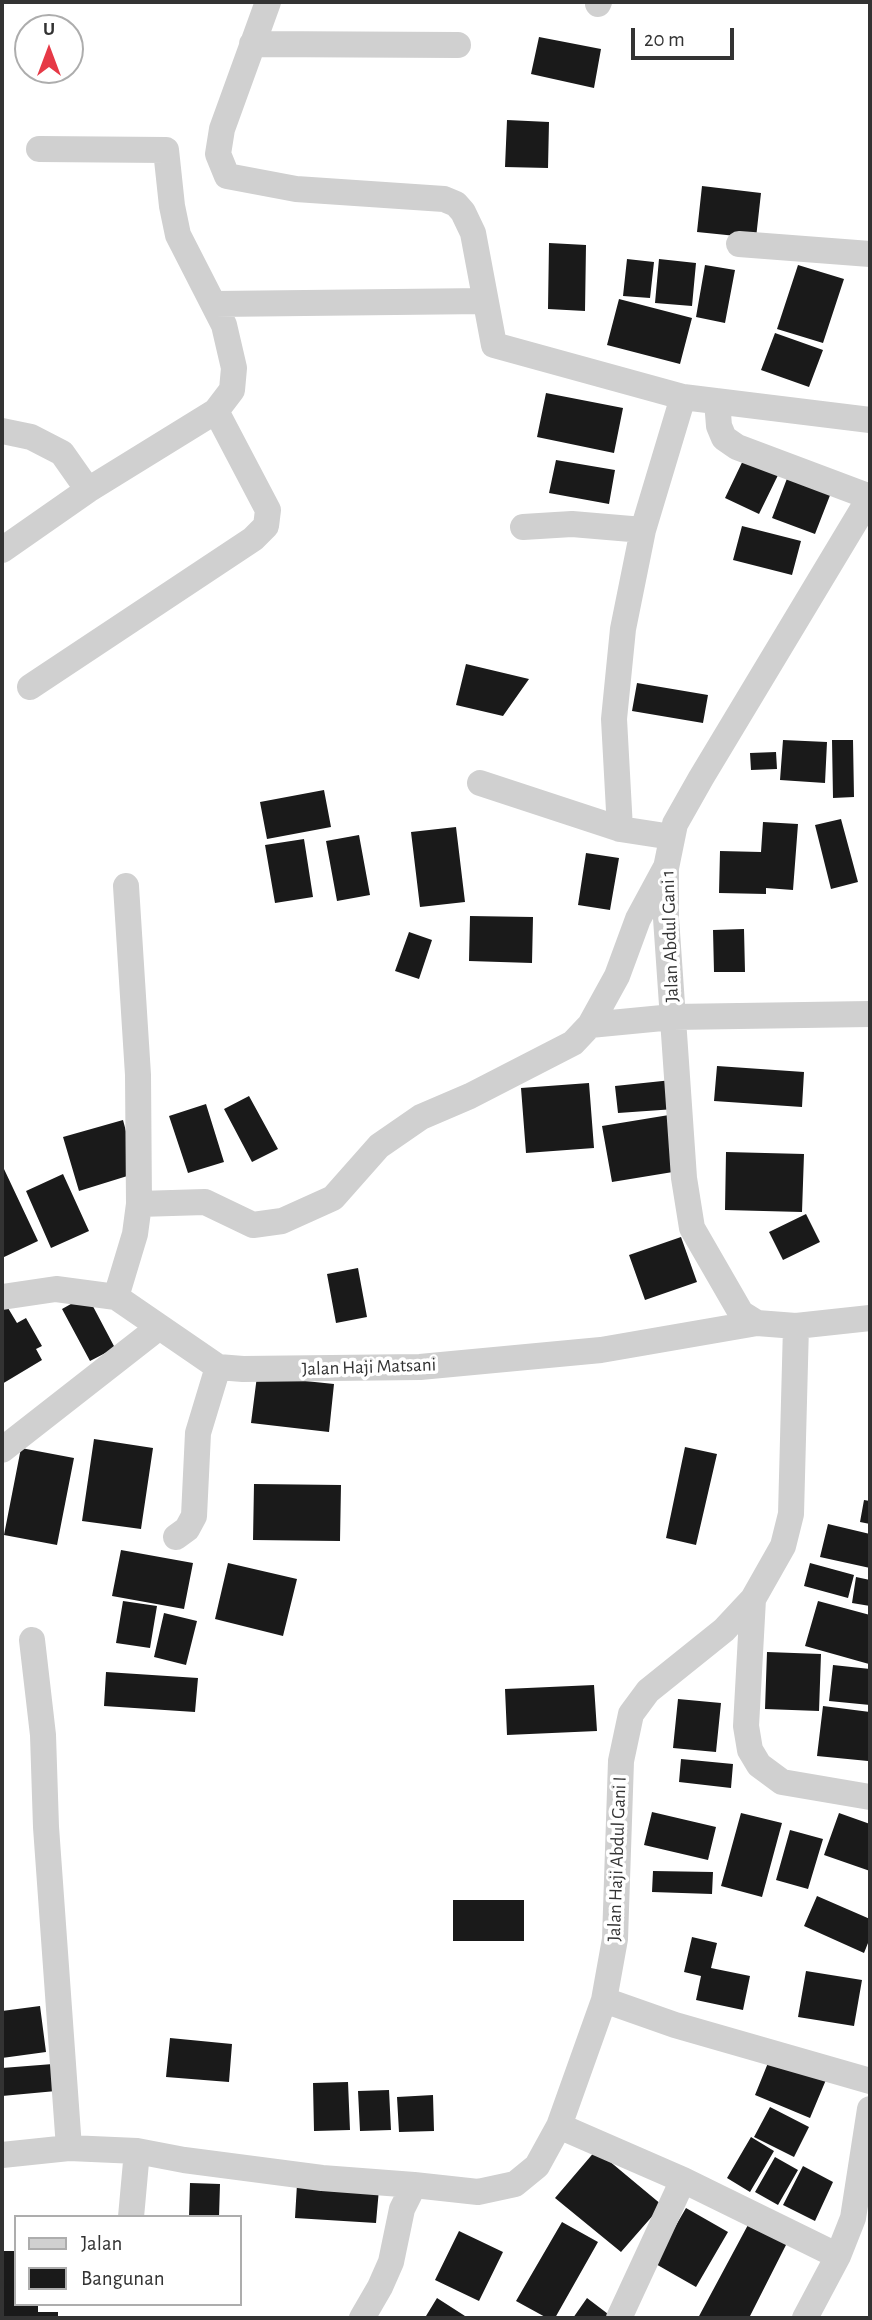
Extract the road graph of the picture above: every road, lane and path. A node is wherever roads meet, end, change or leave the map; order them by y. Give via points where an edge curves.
1 (268, 2) edge
2 (252, 44) junction
3 (458, 45) dead end
4 (40, 149) dead end
5 (740, 244) dead end
6 (870, 254) edge
7 (485, 301) junction
8 (215, 304) junction
9 (683, 397) junction
10 (717, 401) junction
11 (216, 411) junction
12 (870, 420) edge
13 (2, 431) edge
14 (88, 490) junction
15 (870, 497) edge
16 (523, 527) dead end
17 (643, 530) junction
18 (2, 550) edge
19 (30, 687) dead end
20 (480, 783) dead end
21 (620, 829) junction
22 (672, 837) junction
23 (666, 868) junction
24 (126, 886) dead end
25 (870, 1014) edge
26 (673, 1017) junction
27 (590, 1025) junction
28 (139, 1204) junction
29 (2, 1297) edge
30 (116, 1297) junction
31 (870, 1318) edge
32 (757, 1323) junction
33 (796, 1326) junction
34 (158, 1328) junction
35 (218, 1367) junction
36 (2, 1450) edge
37 (176, 1537) dead end
38 (753, 1599) junction
39 (32, 1640) dead end
40 (870, 1797) edge
41 (604, 2000) junction
42 (870, 2081) edge
43 (870, 2109) edge
44 (559, 2126) junction
45 (68, 2148) junction
46 (137, 2151) junction
47 (2, 2155) edge
48 (682, 2180) junction
49 (414, 2185) junction
50 (131, 2215) edge
51 (838, 2256) junction
52 (362, 2318) edge
53 (619, 2318) edge
54 (805, 2318) edge

1 - 2 street
2 - 3 street
2 - 7 street via 222,129 218,154 227,176 296,189 444,199 456,204 473,233
4 - 8 street via 166,150 178,235
5 - 6 street
7 - 8 street
7 - 9 street via 494,345
8 - 11 street via 230,342 234,368 232,390
9 - 10 street
9 - 17 street
10 - 12 street
10 - 15 street via 724,438 737,447
11 - 14 street
11 - 19 street via 268,510 266,526
13 - 14 street via 62,453
14 - 18 street
15 - 22 street, Jalan Abdul Gani 1 via 701,778
16 - 17 street via 572,524
17 - 21 street via 623,629 614,719
20 - 21 street
21 - 22 street
22 - 23 street, Jalan Abdul Gani 1
23 - 26 street, Jalan Abdul Gani 1
23 - 27 street
24 - 28 street via 138,1075
25 - 26 street
26 - 27 street
26 - 32 street, Jalan Abdul Gani 1 via 692,1228 741,1312
27 - 28 street via 573,1043 534,1065 421,1117 379,1146 333,1198 282,1222 253,1225 205,1202
28 - 30 street
29 - 30 street via 56,1289
30 - 34 street
31 - 33 street, Jalan Haji Matsani
32 - 33 street, Jalan Haji Matsani
32 - 35 street, Jalan Haji Matsani via 601,1350 420,1367
33 - 38 street, Jalan Haji Abdul Gani I via 791,1514 777,1560
34 - 35 street
34 - 36 street
35 - 37 street via 198,1433 194,1516
38 - 40 street via 746,1726 750,1750 759,1765 782,1782
38 - 41 street, Jalan Haji Abdul Gani I via 724,1630 648,1691 631,1714 621,1761 615,1940
39 - 45 street via 43,1735
41 - 42 street
41 - 44 street, Jalan Haji Abdul Gani I
43 - 51 street via 853,2218
44 - 48 street
44 - 49 street, Jalan Haji Abdul Gani I via 537,2166 515,2184 478,2192
45 - 46 street, Jalan Haji Abdul Gani I
45 - 47 street, Jalan Haji Abdul Gani I
46 - 49 street, Jalan Haji Abdul Gani I via 322,2178
46 - 50 street
48 - 51 street
48 - 53 street
49 - 52 street via 402,2209 391,2262
51 - 54 street

